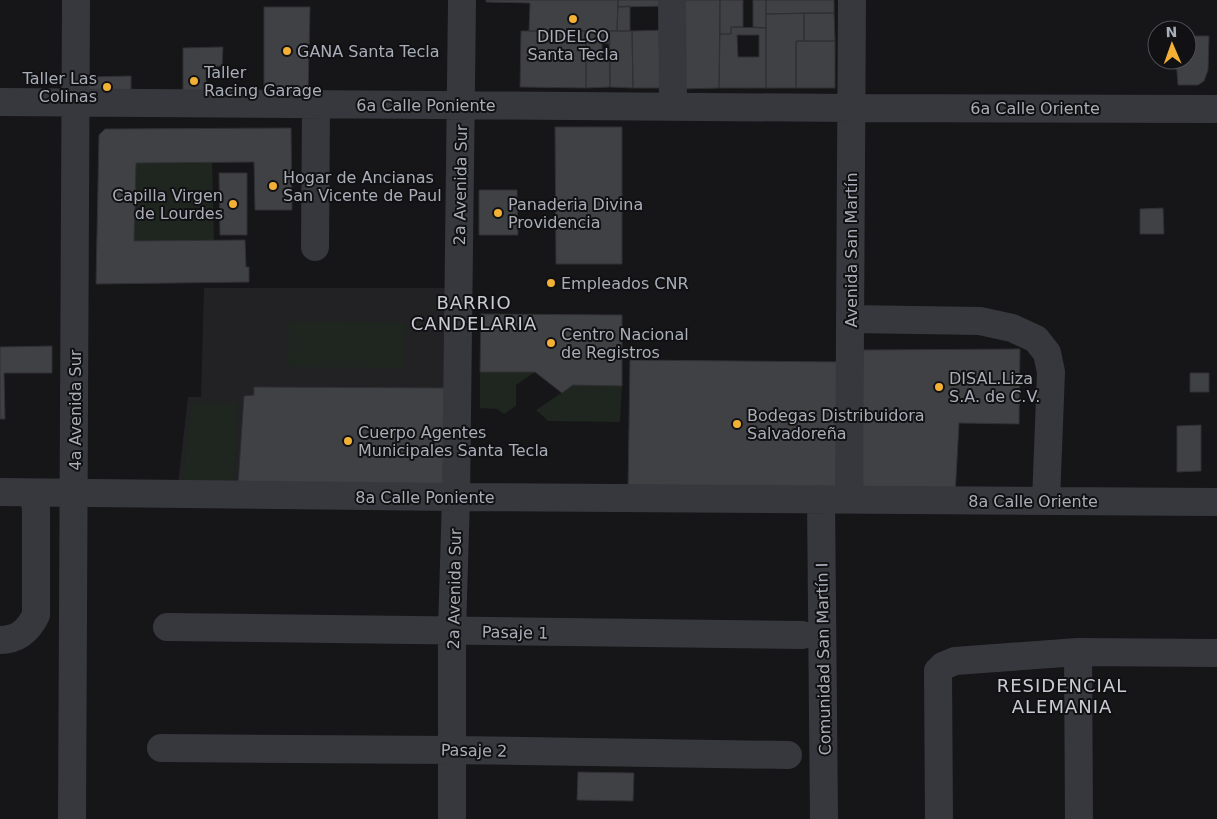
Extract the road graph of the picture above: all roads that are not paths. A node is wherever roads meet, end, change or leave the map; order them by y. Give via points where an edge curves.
1 (76, 0) edge
2 (462, 0) edge
3 (672, 0) edge
4 (852, 0) edge
5 (0, 102) edge
6 (77, 102) junction
7 (316, 104) junction
8 (461, 105) junction
9 (673, 107) junction
10 (852, 108) junction
11 (1217, 108) edge
12 (315, 247) dead end
13 (851, 319) junction
14 (0, 492) edge
15 (33, 493) junction
16 (74, 493) junction
17 (456, 497) junction
18 (821, 499) junction
19 (849, 500) junction
20 (1046, 501) junction
21 (1217, 502) edge
22 (167, 628) dead end
23 (452, 631) junction
24 (802, 635) dead end
25 (0, 640) edge
26 (1078, 652) junction
27 (1217, 653) edge
28 (161, 748) dead end
29 (452, 750) junction
30 (788, 755) dead end
31 (72, 819) edge
32 (452, 819) edge
33 (824, 819) edge
34 (939, 819) edge
35 (1079, 819) edge

1 - 6 street, 4a Avenida Sur
2 - 8 street, 2a Avenida Sur
3 - 9 street
4 - 10 street, Avenida San Martín
5 - 6 street, 6a Calle Poniente
6 - 7 street, 6a Calle Poniente
6 - 16 street, 4a Avenida Sur
7 - 8 street, 6a Calle Poniente
7 - 12 street
8 - 9 street, 6a Calle Poniente
8 - 17 street, 2a Avenida Sur
9 - 10 street, 6a Calle Poniente
10 - 11 street, 6a Calle Oriente
10 - 13 street, Avenida San Martín
13 - 19 street, Avenida San Martín
13 - 20 street via 980,321 1012,328 1036,339 1047,353 1051,372
14 - 15 street, 8a Calle Poniente
15 - 16 street, 8a Calle Poniente
15 - 25 street via 36,509 36,615 32,624 17,637
16 - 17 street, 8a Calle Poniente
16 - 31 street, 4a Avenida Sur
17 - 18 street, 8a Calle Poniente
17 - 23 street, 2a Avenida Sur
18 - 19 street, 8a Calle Poniente
18 - 33 street, Comunidad San Martín I
19 - 20 street, 8a Calle Oriente
20 - 21 street, 8a Calle Oriente
22 - 23 street, Pasaje 1
23 - 24 street, Pasaje 1
23 - 29 street, 2a Avenida Sur
26 - 27 street
26 - 34 street via 955,661 938,671
26 - 35 street
28 - 29 street, Pasaje 2
29 - 30 street, Pasaje 2
29 - 32 street, 2a Avenida Sur

